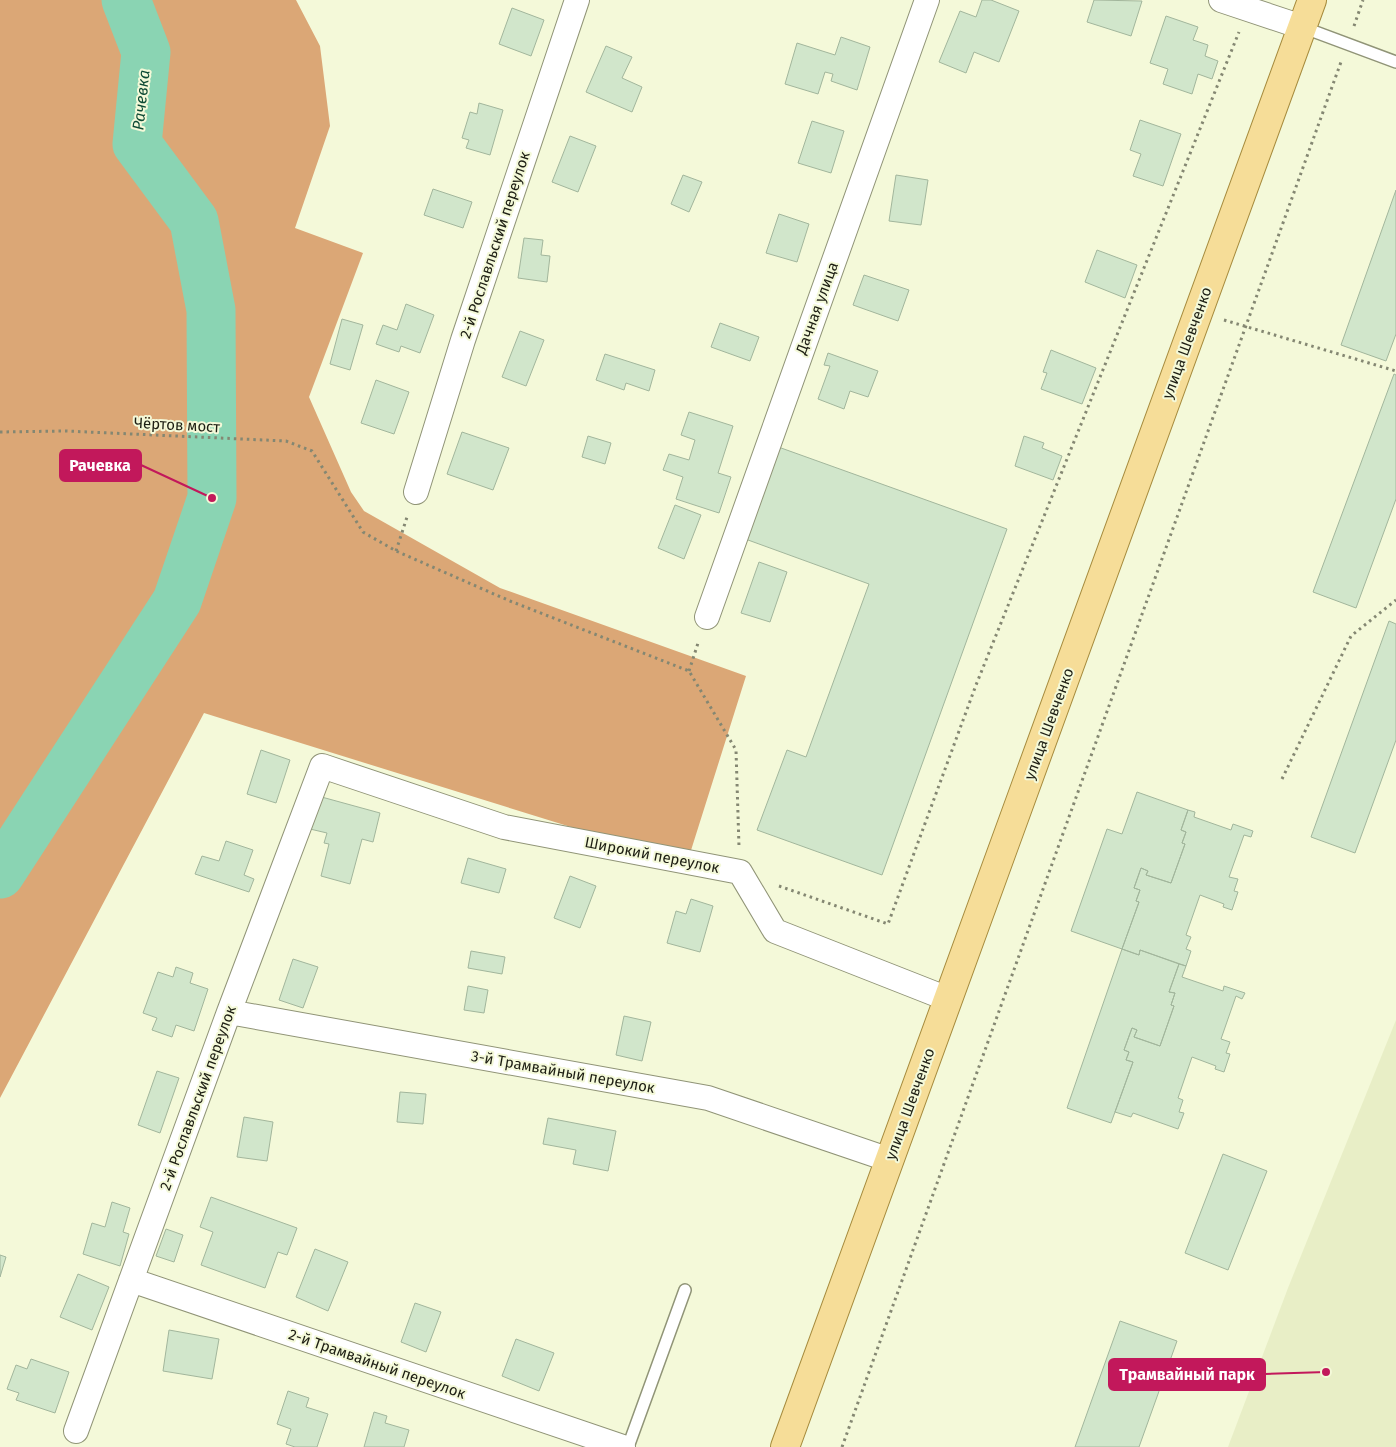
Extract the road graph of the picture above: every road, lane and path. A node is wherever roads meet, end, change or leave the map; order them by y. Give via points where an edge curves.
1 (577, 0) edge
2 (926, 0) edge
3 (1221, 0) edge
4 (1312, 0) edge
5 (1363, 0) edge
6 (1248, 10) junction
7 (1302, 27) junction
8 (1347, 44) junction
9 (1396, 62) edge
10 (1198, 312) junction
11 (1246, 326) junction
12 (1396, 371) edge
13 (0, 432) edge
14 (416, 492) joint
15 (396, 552) junction
16 (1396, 600) edge
17 (706, 617) joint
18 (689, 671) junction
19 (322, 766) joint
20 (1282, 779) dead end
21 (740, 872) junction
22 (948, 999) junction
23 (229, 1012) junction
24 (890, 1160) junction
25 (131, 1280) junction
26 (685, 1290) dead end
27 (76, 1431) dead end
28 (623, 1447) edge
29 (628, 1447) edge
30 (785, 1447) edge
31 (842, 1447) edge

1 - 14 street, 2-й Рославльский переулок via 463,340
2 - 17 street, Дачная улица
3 - 6 street
4 - 7 main road, улица Шевченко
5 - 8 path
6 - 7 street
6 - 21 path via 976,685 888,924
7 - 8 lane
7 - 10 main road, улица Шевченко
8 - 9 lane
8 - 11 path
10 - 11 path
10 - 22 main road, улица Шевченко
11 - 12 path
11 - 31 path
13 - 15 path, Чёртов мост via 66,431 286,441 312,451 363,532
14 - 15 path
15 - 18 path, Чёртов мост via 510,601
16 - 20 path via 1351,636
17 - 18 path
18 - 21 path via 736,750
19 - 21 street, Широкий переулок via 504,827
19 - 23 street, 2-й Рославльский переулок
21 - 22 street, Широкий переулок via 775,931
22 - 24 main road, улица Шевченко
23 - 24 street, 3-й Трамвайный переулок via 708,1098
23 - 25 street, 2-й Рославльский переулок
24 - 30 main road, улица Шевченко
25 - 27 street, 2-й Рославльский переулок
25 - 28 street, 2-й Трамвайный переулок
26 - 29 lane

